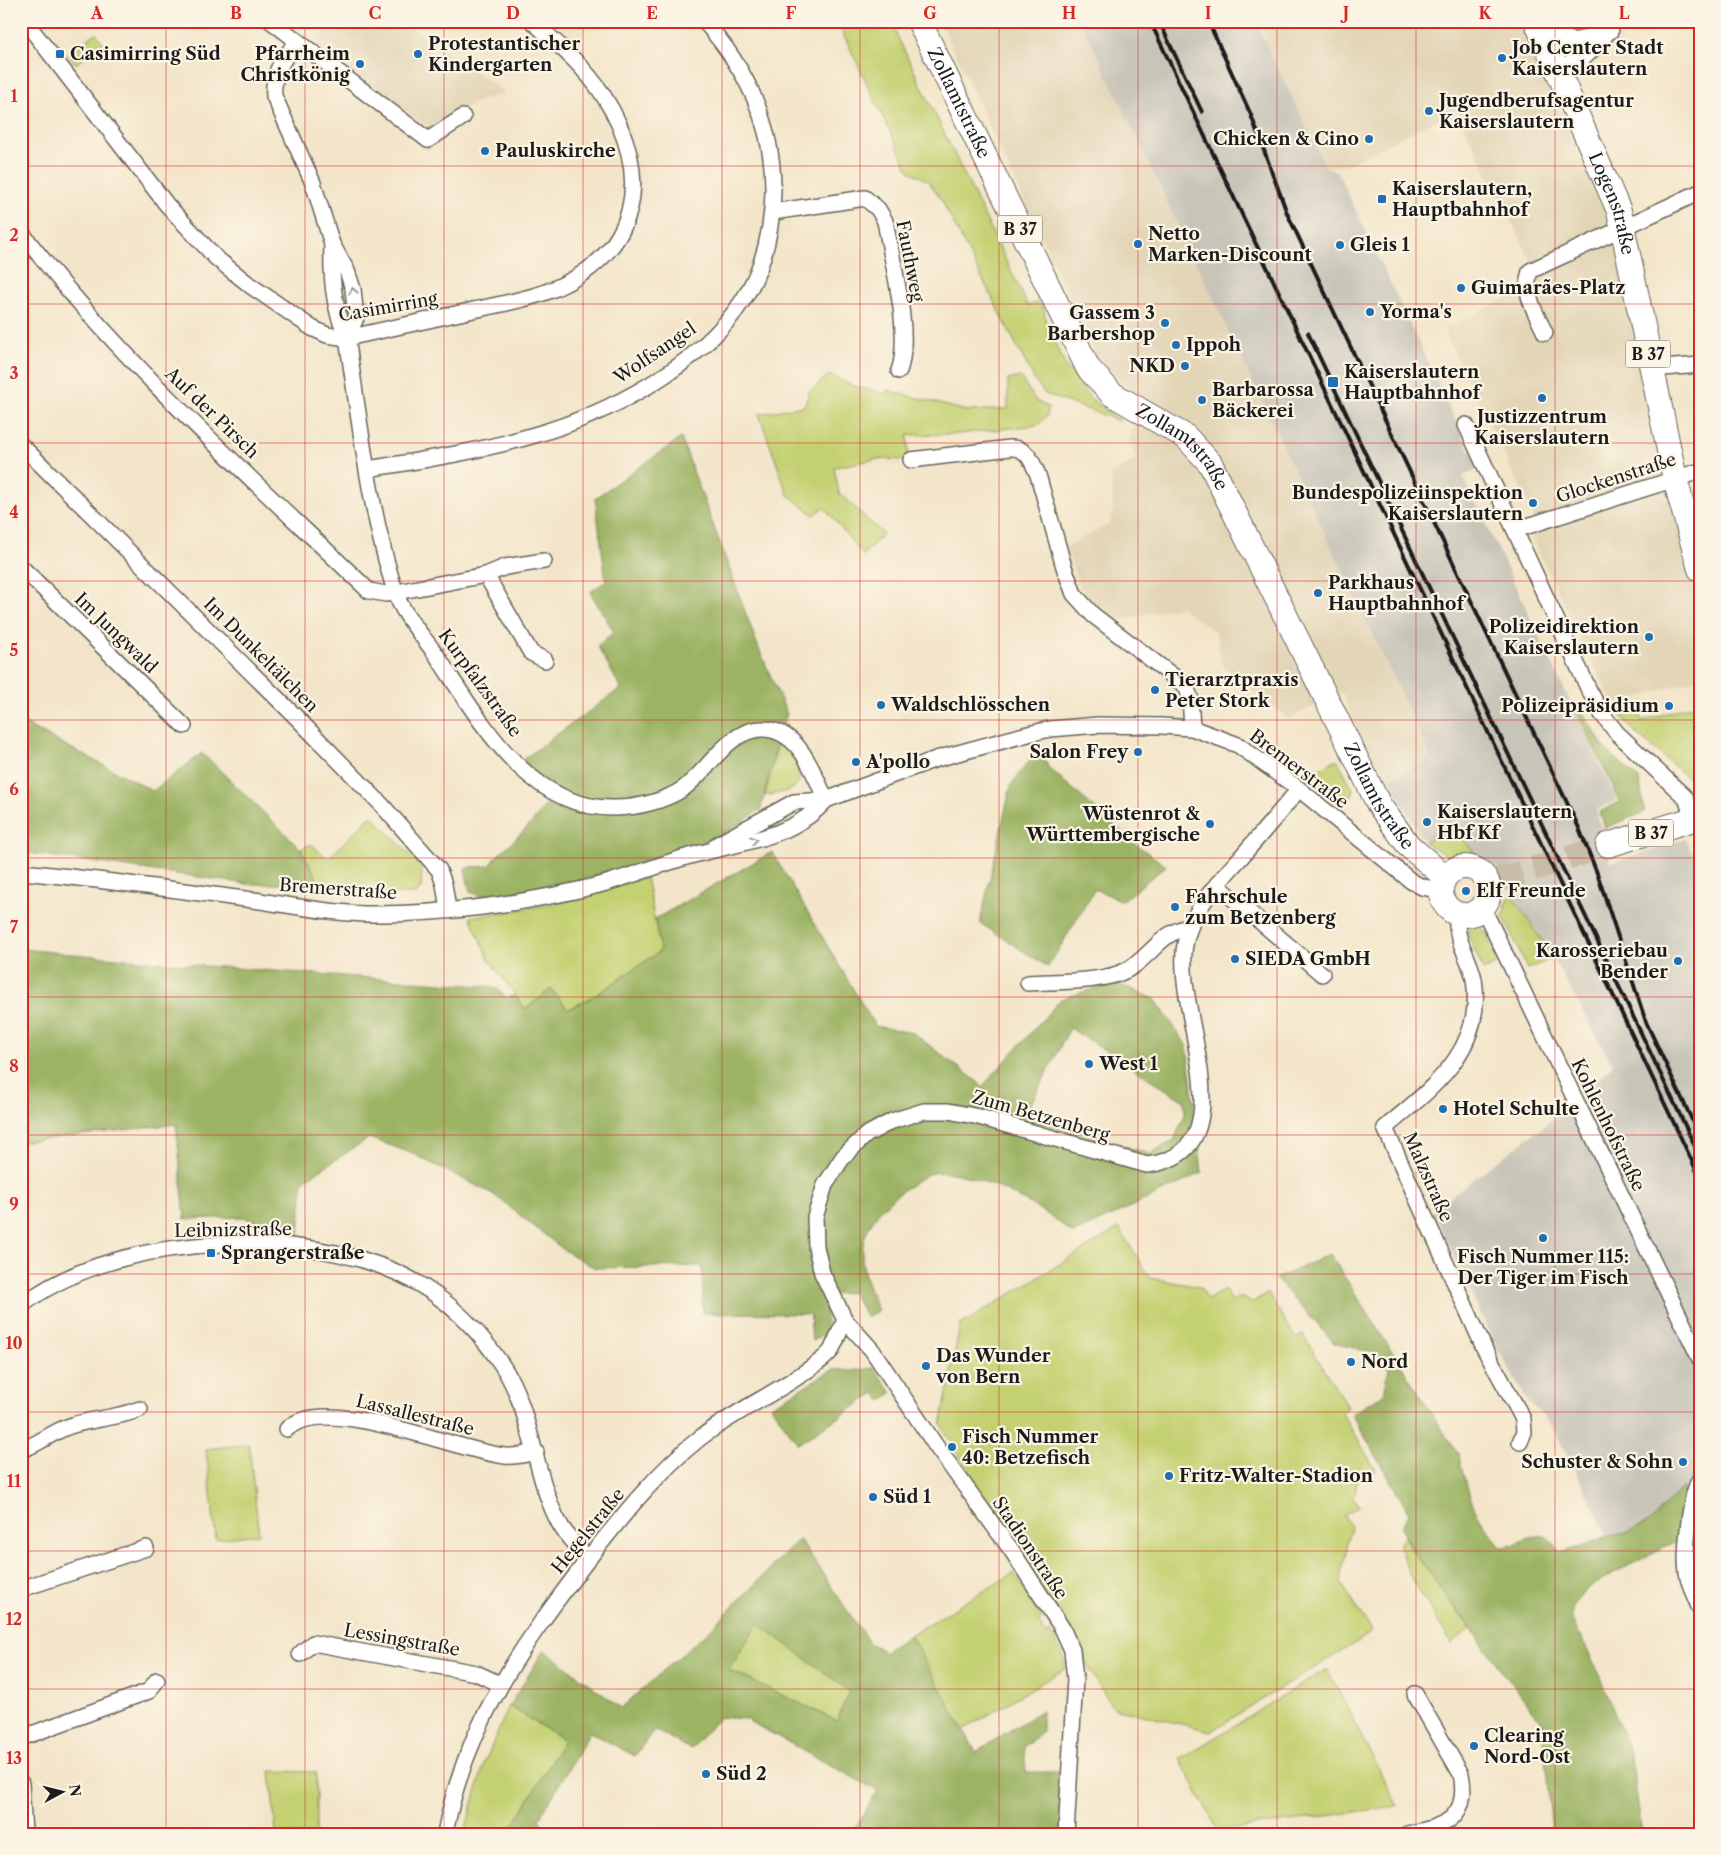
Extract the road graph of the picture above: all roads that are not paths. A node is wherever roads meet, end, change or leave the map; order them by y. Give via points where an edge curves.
1 (25, 21) edge
2 (271, 21) edge
3 (532, 21) edge
4 (704, 21) edge
5 (919, 21) edge
6 (1536, 21) edge
7 (1540, 21) edge
8 (1611, 25) edge
9 (297, 41) junction
10 (1560, 77) junction
11 (463, 117) dead end
12 (1700, 192) edge
13 (773, 212) junction
14 (1622, 228) junction
15 (21, 232) edge
16 (1545, 333) dead end
17 (346, 338) junction
18 (1700, 365) edge
19 (1651, 369) junction
20 (899, 371) dead end
21 (1466, 424) dead end
22 (21, 445) edge
23 (912, 460) dead end
24 (368, 469) junction
25 (1700, 470) edge
26 (1674, 479) junction
27 (1515, 530) junction
28 (544, 561) dead end
29 (21, 568) edge
30 (1700, 569) edge
31 (486, 575) junction
32 (396, 592) junction
33 (545, 660) dead end
34 (184, 726) dead end
35 (1192, 728) junction
36 (1299, 790) junction
37 (826, 800) junction
38 (1698, 819) edge
39 (1608, 845) tunnel mouth
40 (706, 851) junction
41 (21, 872) edge
42 (1443, 884) junction
43 (1217, 885) junction
44 (1483, 908) junction
45 (448, 909) junction
46 (1457, 914) junction
47 (1190, 927) junction
48 (1322, 974) dead end
49 (1028, 983) dead end
50 (21, 1306) edge
51 (846, 1320) junction
52 (1700, 1359) edge
53 (140, 1409) dead end
54 (287, 1429) dead end
55 (1520, 1442) dead end
56 (21, 1450) edge
57 (536, 1452) junction
58 (1700, 1479) edge
59 (146, 1548) dead end
60 (589, 1559) junction
61 (21, 1589) edge
62 (1700, 1609) edge
63 (300, 1654) dead end
64 (157, 1680) dead end
65 (500, 1684) junction
66 (1414, 1694) dead end
67 (21, 1738) edge
68 (21, 1784) edge
69 (24, 1834) edge
70 (445, 1834) edge
71 (1066, 1834) edge
72 (1407, 1834) edge

1 - 17 street, Casimirring via 167,204 210,252 251,286 312,328 327,336
2 - 9 street
3 - 17 street, Casimirring via 602,93 622,129 633,166 634,182 630,212 622,229 596,264 547,292
4 - 13 street, Wolfsangel via 747,80 764,121 772,170
5 - 42 main road, Zollamtstraße / B 37 via 1088,368 1118,398 1186,437 1210,463 1379,805
6 - 10 main road, Logenstraße / B 37
7 - 8 street via 1569,43 1588,42
8 - 10 street
9 - 11 street via 428,140
9 - 17 street, Kurpfalzstraße via 273,81 274,96 313,182 332,244 338,320
10 - 14 main road, Logenstraße / B 37 via 1613,194
12 - 14 street
13 - 20 street, Fauthweg via 865,198 878,209 885,221 904,337
13 - 24 street, Wolfsangel via 765,252 744,298 716,333 662,376 594,413 533,436 448,456
14 - 16 street via 1530,271 1527,293
14 - 19 main road, Logenstraße / B 37
15 - 32 street, Auf der Pirsch via 59,282 147,377 296,521 369,591 380,594
17 - 24 street, Kurpfalzstraße
18 - 19 street
19 - 26 main road, Logenstraße / B 37
21 - 27 street
22 - 45 street, Im Dunkeltälchen via 380,803 439,870
23 - 35 street via 1010,448 1024,451 1038,475 1074,594 1093,615 1186,686
24 - 32 street, Kurpfalzstraße
25 - 26 street, Glockenstraße
26 - 27 street, Glockenstraße
26 - 30 main road, Logenstraße / B 37
27 - 38 street via 1602,714 1634,752 1686,798
28 - 31 street, Auf der Pirsch via 505,567
29 - 34 street, Im Jungwald
31 - 32 street, Auf der Pirsch
31 - 33 street via 531,653
32 - 37 street, Kurpfalzstraße via 481,722 516,763 557,796 570,802 614,808 640,805 684,788 736,738 748,731 772,729 783,733 800,749
35 - 36 street, Bremerstraße via 1238,745
35 - 37 street, Bremerstraße via 1121,725 1050,730 936,759
36 - 42 street, Bremerstraße via 1411,881 1422,887
36 - 43 street, Zum Betzenberg
37 - 40 street, Bremerstraße via 794,802
40 -> 37 street, Bremerstraße via 785,830 802,822
38 - 39 main road, B 37
40 - 45 street, Bremerstraße via 600,884 531,899
41 - 45 street, Bremerstraße via 350,913
42 - 44 main road via 1456,868 1469,866 1480,871 1494,882
42 - 46 main road via 1443,902
43 - 47 street, Zum Betzenberg via 1205,899
43 - 48 street
44 - 46 main road via 1473,914
44 - 52 street, Kohlenhofstraße
46 - 55 street, Malzstraße via 1455,928 1474,979 1475,1006 1471,1029 1454,1065 1385,1128 1485,1350 1523,1419 1524,1432
47 - 49 street via 1175,930 1139,962 1122,972 1096,978
47 - 51 street, Zum Betzenberg via 1183,954 1184,970 1203,1112 1200,1127 1186,1149 1171,1158 1147,1165 948,1111 924,1111 892,1121 866,1135 843,1157 825,1185 815,1217 816,1247 822,1273
50 - 57 street, Leibnizstraße via 63,1280 93,1267 171,1249 269,1245 332,1252 359,1259 418,1283 450,1306 478,1333 513,1384
51 - 60 street, Hegelstraße via 824,1358 726,1420 683,1453 643,1492
51 - 71 street, Stadionstraße via 872,1350 1012,1551 1062,1628 1072,1650 1075,1679
53 - 56 street via 74,1424
54 - 57 street, Lassallestraße via 299,1420 343,1416 506,1456
57 - 60 street, Leibnizstraße via 556,1518 573,1544
58 - 62 street via 1694,1496 1686,1562 1689,1582
59 - 61 street
60 - 65 street, Hegelstraße via 535,1630
63 - 65 street, Lessingstraße via 313,1643 476,1673
64 - 67 street via 148,1691
65 - 70 street, Hegelstraße via 465,1760
66 - 72 street via 1461,1774 1464,1788 1462,1805 1455,1815 1440,1825
68 - 69 street

